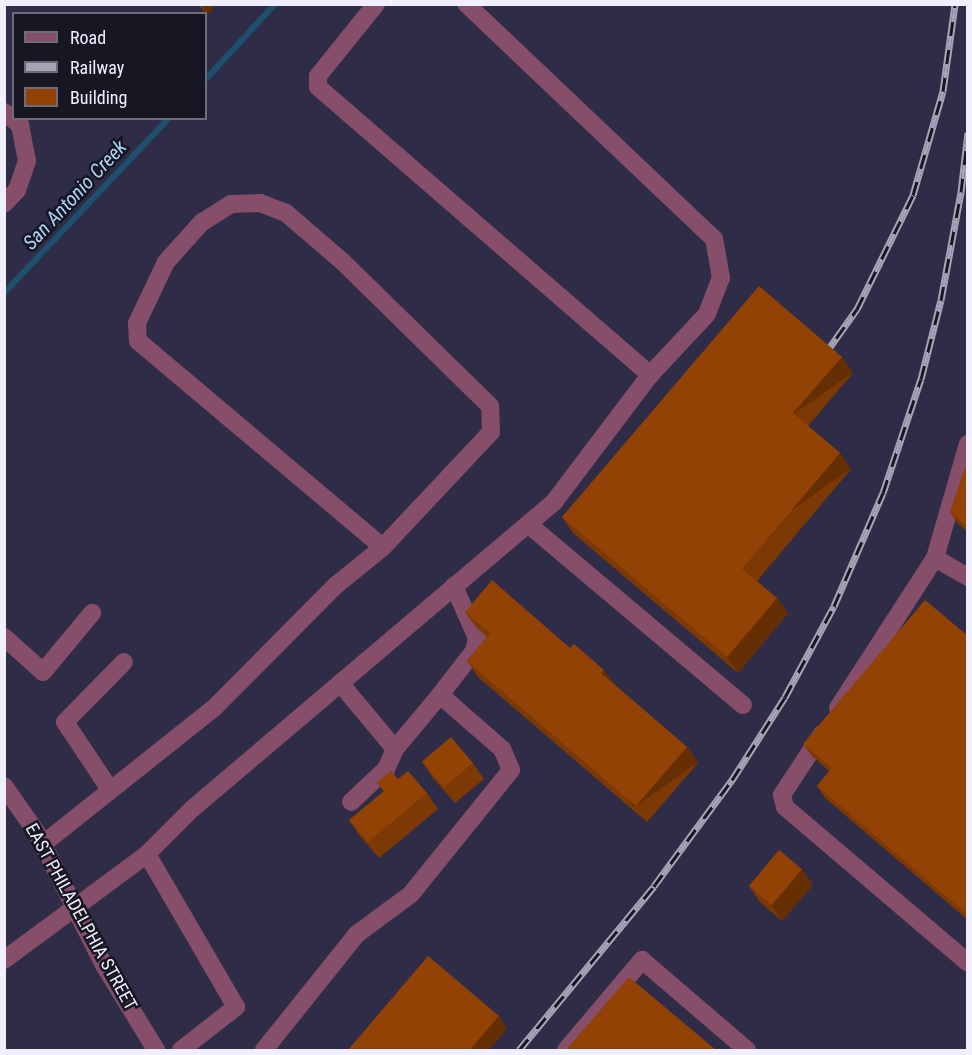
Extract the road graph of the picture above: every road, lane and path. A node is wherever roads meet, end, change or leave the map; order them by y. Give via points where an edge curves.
1 (376, 4) edge
2 (466, 4) edge
3 (14, 120) edge
4 (4, 204) edge
5 (650, 375) junction
6 (968, 444) edge
7 (528, 524) junction
8 (382, 547) junction
9 (935, 558) junction
10 (968, 577) edge
11 (454, 586) junction
12 (92, 613) dead end
13 (4, 637) edge
14 (124, 662) dead end
15 (340, 683) junction
16 (440, 695) junction
17 (743, 705) dead end
18 (395, 749) junction
19 (4, 786) edge
20 (110, 788) junction
21 (351, 802) dead end
22 (43, 844) junction
23 (147, 854) junction
24 (74, 905) junction
25 (4, 960) edge
26 (968, 963) edge
27 (156, 1050) edge
28 (181, 1050) edge
29 (264, 1050) edge
30 (566, 1050) edge
31 (747, 1050) edge

1 - 5 street via 318,76 318,87
2 - 5 street via 714,239 721,278 707,314
3 - 4 street via 20,125 27,161 17,190
5 - 7 street via 554,502
6 - 9 street
7 - 11 street
7 - 17 street
8 - 8 street via 491,432 490,406 343,262 286,213 260,203 231,204 202,222 166,262 137,323 138,341
8 - 20 street via 335,586 214,708
9 - 10 street
9 - 26 street via 782,795 785,807
11 - 15 street
11 - 16 street via 477,638 474,651
12 - 13 street via 43,672
14 - 20 street via 66,723
15 - 18 street
15 - 23 street via 192,809
16 - 18 street
16 - 29 street via 502,749 511,770 411,894 357,934
18 - 21 street via 386,769
19 - 22 street, EAST PHILADELPHIA STREET
20 - 22 street
22 - 24 street, EAST PHILADELPHIA STREET
23 - 24 street
23 - 28 street via 237,1006
24 - 25 street
24 - 27 street, EAST PHILADELPHIA STREET
30 - 31 street via 642,960

